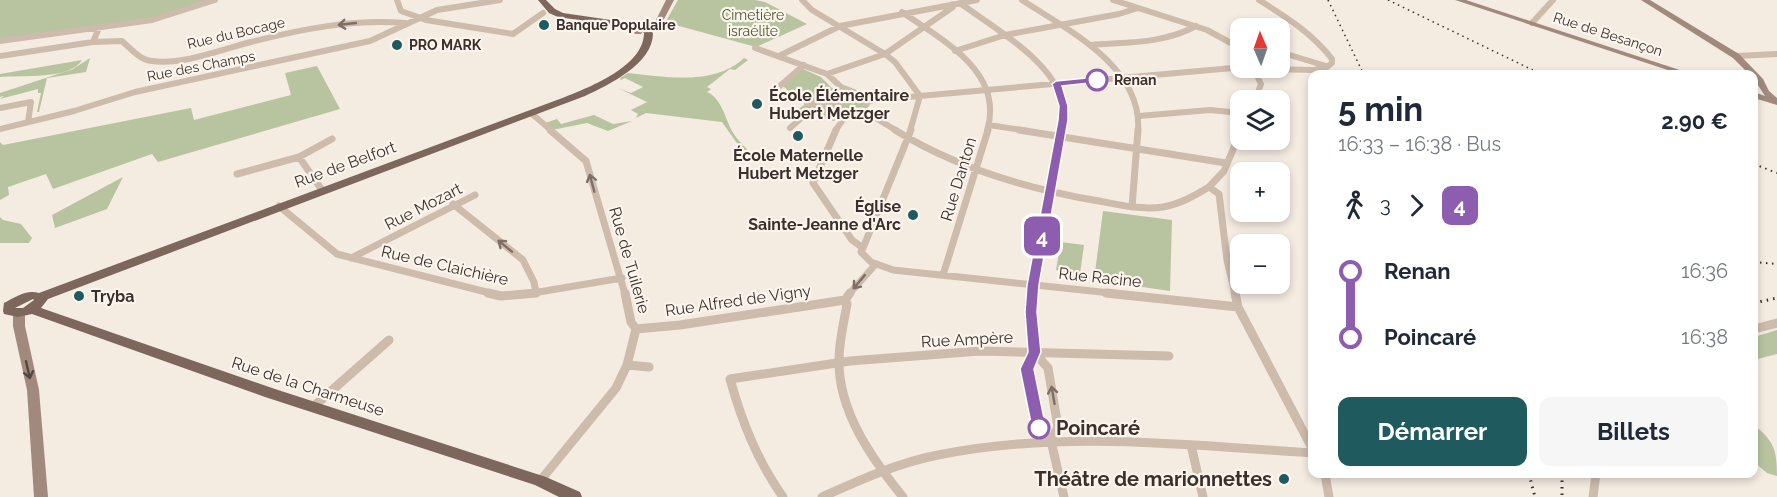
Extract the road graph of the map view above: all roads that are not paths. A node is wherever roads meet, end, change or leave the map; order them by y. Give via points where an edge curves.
1 (215, 0) edge
2 (397, 0) edge
3 (500, 0) edge
4 (533, 0) edge
5 (542, 0) edge
6 (670, 0) edge
7 (802, 0) edge
8 (977, 0) edge
9 (1022, 0) edge
10 (1113, 0) edge
11 (1259, 0) edge
12 (1459, 0) edge
13 (1552, 0) edge
14 (1645, 0) edge
15 (475, 1) edge
16 (957, 3) junction
17 (1138, 8) junction
18 (902, 12) junction
19 (543, 13) junction
20 (417, 18) junction
21 (1060, 23) junction
22 (1532, 23) junction
23 (405, 24) junction
24 (840, 26) junction
25 (1196, 26) junction
26 (921, 27) junction
27 (99, 28) junction
28 (643, 29) junction
29 (1005, 34) junction
30 (1230, 40) edge
31 (0, 41) edge
32 (93, 42) junction
33 (1091, 45) junction
34 (755, 48) dead end
35 (956, 51) junction
36 (885, 54) junction
37 (1777, 54) edge
38 (1290, 55) edge
39 (0, 56) edge
40 (779, 56) junction
41 (1736, 56) junction
42 (804, 65) junction
43 (1327, 67) junction
44 (1290, 69) edge
45 (1230, 70) edge
46 (1676, 70) edge
47 (1749, 70) edge
48 (826, 74) junction
49 (1123, 78) junction
50 (1758, 79) edge
51 (1056, 84) junction
52 (841, 87) junction
53 (988, 90) junction
54 (1765, 92) junction
55 (1758, 93) edge
56 (782, 94) dead end
57 (1758, 95) edge
58 (920, 96) junction
59 (874, 100) junction
60 (1777, 102) edge
61 (807, 103) dead end
62 (839, 104) junction
63 (816, 105) junction
64 (0, 108) edge
65 (1230, 112) edge
66 (532, 114) junction
67 (1139, 116) junction
68 (845, 117) junction
69 (874, 117) dead end
70 (28, 122) junction
71 (989, 124) junction
72 (790, 128) dead end
73 (0, 129) edge
74 (1060, 137) junction
75 (332, 138) dead end
76 (908, 140) junction
77 (1136, 149) junction
78 (1232, 150) edge
79 (299, 157) junction
80 (1226, 163) junction
81 (974, 170) junction
82 (237, 174) dead end
83 (1209, 187) junction
84 (322, 190) junction
85 (1052, 192) junction
86 (475, 195) dead end
87 (453, 204) junction
88 (279, 206) junction
89 (1132, 207) junction
90 (863, 248) junction
91 (351, 258) junction
92 (875, 265) junction
93 (943, 275) junction
94 (622, 278) junction
95 (1033, 285) junction
96 (536, 293) junction
97 (40, 297) junction
98 (844, 300) junction
99 (1239, 306) junction
100 (15, 309) edge
101 (1777, 323) edge
102 (1758, 328) edge
103 (636, 329) junction
104 (389, 340) dead end
105 (1034, 352) junction
106 (1170, 356) dead end
107 (839, 363) junction
108 (627, 365) junction
109 (650, 367) dead end
110 (313, 406) junction
111 (1051, 441) junction
112 (1308, 443) edge
113 (1191, 446) junction
114 (1308, 451) edge
115 (880, 470) junction
116 (1326, 478) edge
117 (1595, 478) edge
118 (540, 481) junction
119 (41, 497) edge
120 (574, 497) edge
121 (783, 497) edge
122 (822, 497) edge
123 (903, 497) edge
124 (1064, 497) edge
125 (1203, 497) edge
126 (1329, 497) edge
127 (1593, 497) edge

1 - 27 street via 166,16
2 - 20 street via 401,11
3 - 15 street, Rue des Champs
4 - 19 main road
5 - 28 main road via 561,15
6 - 28 main road via 658,22
7 - 24 street
8 - 16 street
9 - 21 street
10 - 17 street
11 - 43 street via 1315,40 1332,59
12 - 22 main road, Rue de Besançon
13 - 22 street
14 - 41 main road
15 - 20 street, Rue des Champs
16 - 18 street
16 - 26 street
16 - 29 street
17 - 21 street
17 - 25 street
18 - 24 street
18 - 26 street
19 - 20 street via 513,34
19 - 28 main road via 571,21
20 - 23 street, Rue des Champs
21 - 29 street
21 - 33 street
22 - 46 main road, Rue de Besançon
23 -> 32 street, Rue du Bocage via 387,21 311,29 150,61 122,41
23 - 70 street, Rue des Champs via 370,41 135,92
24 - 36 street
24 - 40 street
25 - 30 street
25 - 33 street via 1162,39
26 - 35 street
26 - 36 street
27 - 31 street
27 - 32 street
28 - 66 main road, Rue de Belfort via 647,43 633,63 580,95
29 - 35 street
29 - 51 street
32 - 39 street, Rue du Bocage
33 - 49 street
34 - 40 street
35 - 53 street
36 - 48 street
36 - 58 street
37 - 41 street
38 - 43 street
40 - 42 street
41 - 47 main road
42 - 48 street
42 - 56 street via 774,91
43 - 44 street
45 - 49 street
48 - 52 street
49 - 51 street
49 - 67 street
50 - 54 main road
51 - 53 street
51 - 74 street via 1064,106
52 - 59 street
52 - 62 street via 834,95
53 - 58 street
53 - 71 street, Rue Danton via 992,106
54 - 55 main road
54 - 60 main road
57 - 60 main road
58 - 59 street
58 - 76 street
59 - 68 street via 868,102 860,116
61 - 63 street
62 - 63 street
62 - 68 street
63 - 72 street
64 - 70 street via 31,102
65 - 67 street
66 - 84 main road, Rue de Belfort
94 -> 66 street, Rue de Tuilerie via 586,160
67 - 77 street
68 - 90 street via 813,183 852,240
69 - 76 street
70 - 73 street, Rue des Champs
71 - 74 street
71 - 81 street, Rue Danton
74 - 77 street
74 - 85 street
75 - 79 street
76 - 81 street
76 - 90 street
77 - 80 street
77 - 89 street
78 - 80 street
79 - 82 street
79 - 84 street
80 - 83 street
81 - 85 street
81 - 93 street, Rue Danton
83 - 89 street via 1171,206
83 - 99 street via 1220,194 1227,260
84 - 88 main road, Rue de Belfort
85 - 89 street
85 - 95 street
86 - 87 street, Rue Mozart
87 - 91 street, Rue Mozart
96 -> 87 street via 523,260
88 - 91 street, Rue de Claichière via 338,254
88 - 97 main road, Rue de Belfort
90 - 92 street via 861,252
91 - 96 street, Rue de Claichière via 501,296
92 - 93 street, Rue Racine
92 -> 98 street
93 - 95 street, Rue Racine
94 - 96 street, Rue de Claichière
94 - 103 street, Rue de Tuilerie via 630,322
95 - 99 street, Rue Racine
95 - 105 street
97 - 100 main road via 39,304
97 - 100 main road, Rue de Belfort via 22,298
98 - 103 street, Rue Alfred de Vigny
98 - 107 street via 847,304
99 - 112 street
100 - 110 main road, Rue de la Charmeuse
100 -> 119 main road via 33,390
101 - 102 street
103 - 108 street, Rue de Tuilerie
104 - 110 street
105 - 106 street, Rue Ampère
105 - 107 street, Rue Ampère via 980,351
105 - 111 street via 1027,369 1039,428
111 -> 105 street via 1058,427 1048,368
107 - 115 street via 854,425
107 - 121 street, Rue Ampère via 730,379 742,424 762,468
108 - 109 street
108 - 118 street, Rue de Tuilerie via 616,388
110 - 118 main road, Rue de la Charmeuse
111 - 113 street
111 - 115 street via 949,452
111 - 124 street
113 - 114 street
113 - 125 street
115 - 122 street
115 - 123 street
116 - 126 street
117 - 127 street
118 - 120 main road, Rue de la Charmeuse

